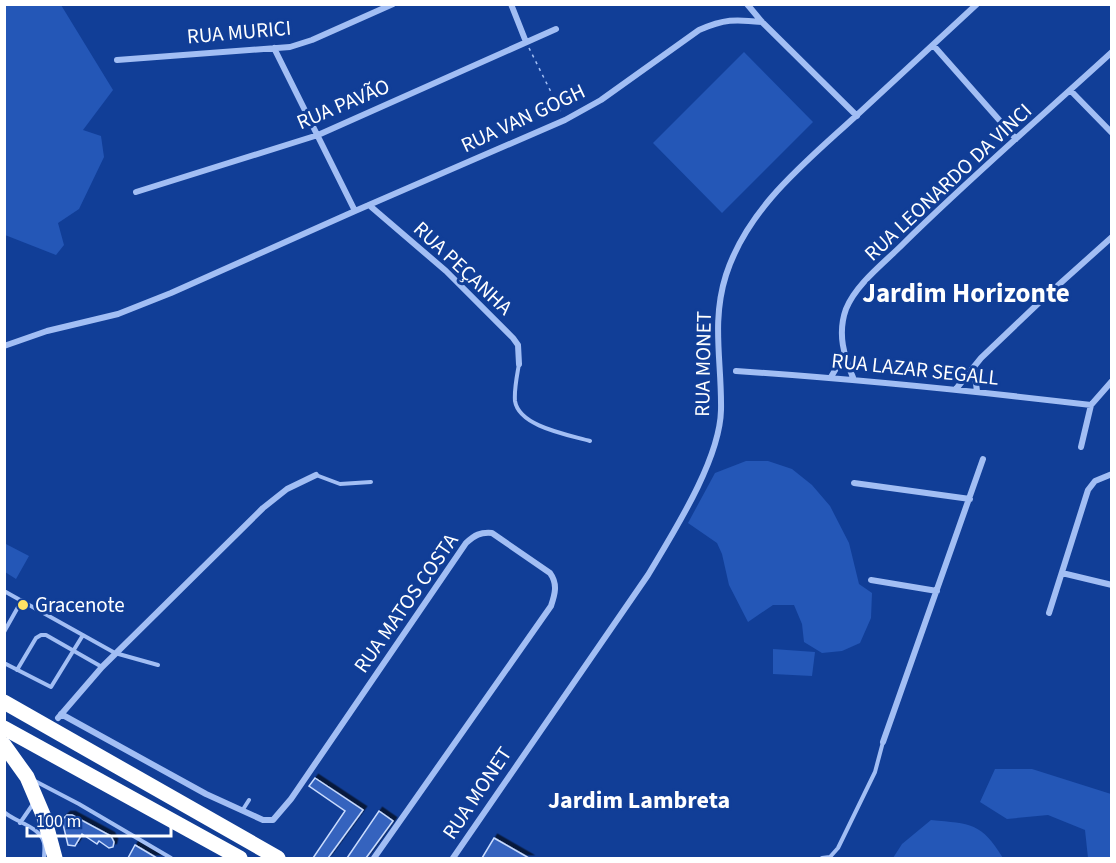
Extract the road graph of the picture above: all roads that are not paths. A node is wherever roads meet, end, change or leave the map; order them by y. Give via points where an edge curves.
1 (393, 4) edge
2 (511, 4) edge
3 (747, 4) edge
4 (977, 4) edge
5 (762, 22) junction
6 (556, 29) dead end
7 (526, 42) junction
8 (933, 45) junction
9 (274, 48) junction
10 (1112, 52) edge
11 (117, 60) dead end
12 (1070, 90) junction
13 (856, 116) junction
14 (1112, 133) edge
15 (318, 135) junction
16 (1016, 139) junction
17 (136, 192) dead end
18 (369, 205) junction
19 (355, 210) junction
20 (1112, 237) edge
21 (4, 346) edge
22 (844, 355) junction
23 (519, 364) joint
24 (974, 369) junction
25 (736, 371) dead end
26 (831, 377) junction
27 (854, 380) junction
28 (1112, 381) edge
29 (956, 389) junction
30 (977, 391) junction
31 (1091, 405) junction
32 (590, 441) dead end
33 (1081, 447) dead end
34 (983, 459) dead end
35 (1112, 474) edge
36 (316, 475) joint
37 (371, 482) dead end
38 (854, 483) dead end
39 (970, 499) junction
40 (1062, 573) junction
41 (871, 580) dead end
42 (1112, 585) edge
43 (4, 591) edge
44 (937, 591) junction
45 (21, 600) junction
46 (1049, 613) dead end
47 (4, 632) edge
48 (83, 635) junction
49 (74, 651) junction
50 (115, 653) junction
51 (4, 663) edge
52 (158, 665) dead end
53 (102, 667) junction
54 (17, 670) junction
55 (4, 702) edge
56 (51, 718) junction
57 (4, 728) edge
58 (64, 737) junction
59 (883, 742) joint
60 (4, 745) edge
61 (27, 777) junction
62 (36, 799) junction
63 (249, 800) dead end
64 (242, 811) junction
65 (4, 812) edge
66 (20, 823) junction
67 (44, 858) edge
68 (55, 858) edge
69 (171, 858) edge
70 (240, 858) edge
71 (278, 858) edge
72 (374, 858) edge
73 (453, 858) edge
74 (822, 858) edge

1 - 9 street, RUA MURICI via 302,43
2 - 7 street
3 - 5 street
4 - 8 street, RUA MONET
5 - 13 street
5 - 18 street, RUA VAN GOGH via 717,22 699,30 601,100 565,120
6 - 7 street, RUA PAVÃO
7 - 15 street, RUA PAVÃO
8 - 13 street, RUA MONET
8 - 16 street
9 - 11 street, RUA MURICI
9 - 15 street
10 - 12 street, RUA LEONARDO DA VINCI
12 - 14 street
12 - 16 street, RUA LEONARDO DA VINCI
13 - 73 street, RUA MONET via 788,178 745,231 721,296 717,344 721,411 703,474 648,575
15 - 17 street, RUA PAVÃO
15 - 19 street
16 - 22 street, RUA LEONARDO DA VINCI via 854,295 843,321
18 - 19 street, RUA VAN GOGH
18 - 23 street, RUA PEÇANHA via 446,271 513,338 518,345
19 - 21 street, RUA VAN GOGH via 118,314
20 - 24 street via 981,358
22 - 26 street
22 - 27 street, RUA LEONARDO DA VINCI
23 - 32 lane via 515,404 523,415 538,426
24 - 29 street
24 - 30 street
25 - 26 street, RUA LAZAR SEGALL
26 - 27 street, RUA LAZAR SEGALL
27 - 29 street, RUA LAZAR SEGALL
28 - 31 street
29 - 30 street, RUA LAZAR SEGALL
30 - 31 street, RUA LAZAR SEGALL
31 - 33 street
34 - 39 street
35 - 40 street via 1095,481 1088,490
36 - 37 lane via 340,484
36 - 50 street via 287,489 263,508
38 - 39 street
39 - 44 street
40 - 42 street
40 - 46 street
41 - 44 street
43 - 45 lane
44 - 59 street
45 - 47 lane
45 - 48 lane
48 - 49 lane
48 - 50 lane
49 - 53 lane
49 - 54 lane via 41,635
49 - 54 lane via 51,687
50 - 52 lane
50 - 53 street
51 - 54 lane
53 - 56 street
55 - 56 highway
56 - 58 highway
56 - 58 street
56 - 64 street, RUA MATOS COSTA
57 - 70 highway
58 - 71 highway
59 - 74 lane via 875,772 838,848 830,857
60 - 61 highway
61 - 62 highway
61 - 69 lane
62 - 66 lane
62 - 68 highway
63 - 64 lane
64 - 72 street, RUA MATOS COSTA via 263,820 273,820 278,815 466,543 474,535 492,533 550,573 556,589 554,598
65 - 66 lane
66 - 67 lane via 42,837

